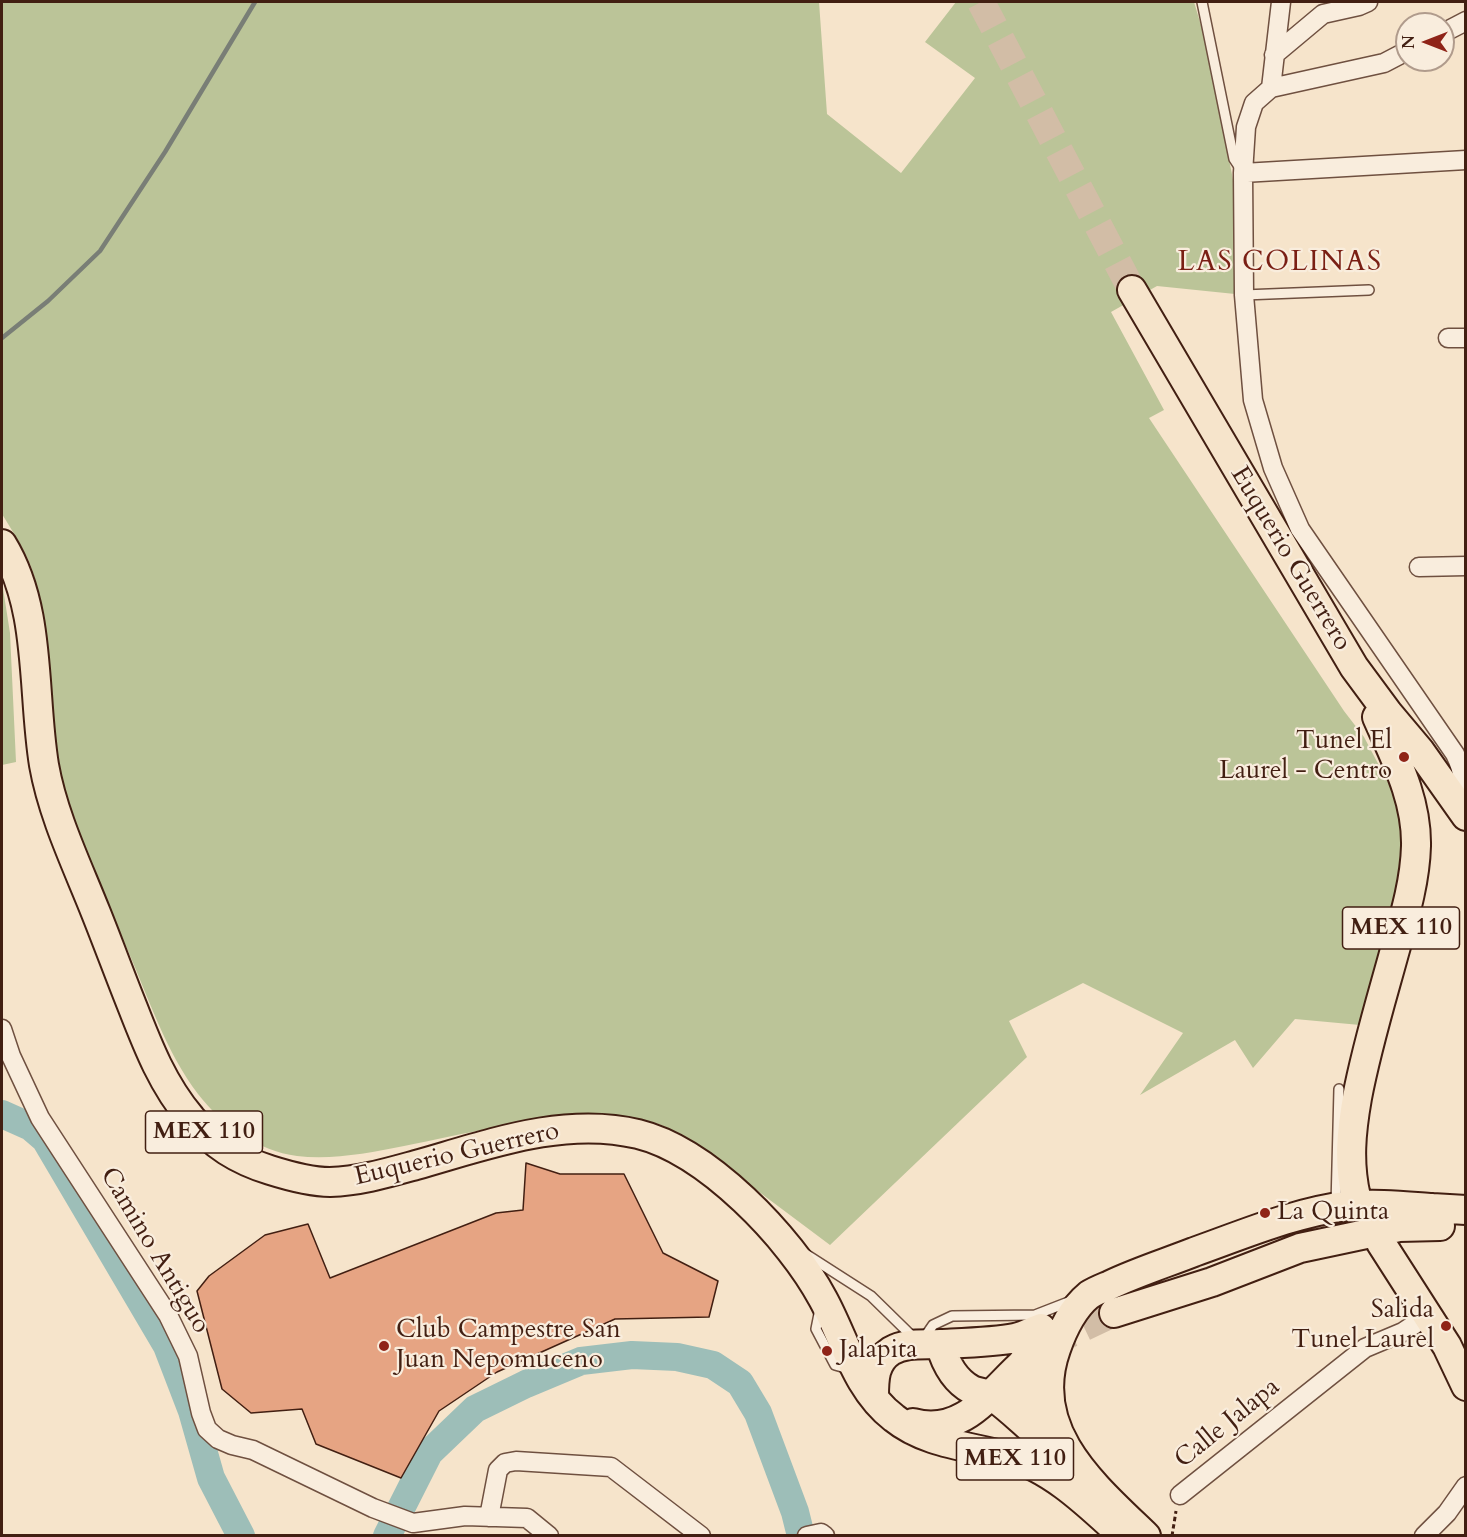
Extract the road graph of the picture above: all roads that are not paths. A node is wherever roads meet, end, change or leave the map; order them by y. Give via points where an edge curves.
1 (1202, 2) edge
2 (1281, 2) edge
3 (1368, 2) edge
4 (1274, 55) junction
5 (1395, 57) edge
6 (1271, 88) junction
7 (1466, 160) edge
8 (1243, 172) junction
9 (1132, 290) tunnel mouth
10 (1369, 290) dead end
11 (1244, 295) junction
12 (2, 544) edge
13 (1466, 566) edge
14 (1419, 567) dead end
15 (1354, 666) junction
16 (1462, 811) edge
17 (2, 1029) edge
18 (1339, 1089) dead end
19 (1346, 1202) junction
20 (1432, 1208) junction
21 (1466, 1210) edge
22 (1466, 1226) edge
23 (780, 1237) junction
24 (1381, 1243) dead end
25 (1103, 1302) junction
26 (1427, 1316) junction
27 (930, 1344) junction
28 (1023, 1362) junction
29 (1466, 1386) edge
30 (992, 1396) junction
31 (882, 1407) junction
32 (1035, 1432) junction
33 (1466, 1486) edge
34 (1071, 1491) junction
35 (1180, 1495) road end
36 (489, 1517) junction
37 (549, 1536) edge
38 (701, 1536) edge
39 (1123, 1536) edge
40 (1146, 1536) edge
41 (1424, 1536) edge

1 - 8 lane via 1234,159
2 - 4 street
3 - 4 street via 1323,14
4 - 6 street
5 - 6 street
6 - 8 street via 1254,103 1246,127
7 - 8 street
8 - 11 street
9 - 15 main road, Euquerio Guerrero / MEX 110
10 - 11 lane
11 - 16 street via 1253,400 1273,468 1300,529 1455,754 1463,769
12 - 23 main road, Euquerio Guerrero / MEX 110 via 26,602 45,771 57,815 153,1059 175,1098 222,1149 256,1166 327,1182 368,1179 523,1134 606,1128 641,1134 681,1150 716,1176
13 - 14 street
15 - 16 main road, Euquerio Guerrero / MEX 110
15 - 19 main road, MEX 110 via 1403,775 1416,844 1409,897 1356,1104 1350,1154 1352,1179
17 - 36 street, Camino Antiguo via 40,1118 168,1315 188,1356 207,1429 218,1439 253,1450 373,1508 413,1522
18 - 19 lane
19 - 20 main road
19 - 25 main road via 1127,1277
20 - 21 main road
20 - 25 main road via 1339,1224 1251,1247
22 - 25 main road via 1399,1227 1300,1248 1212,1282
23 - 27 lane via 871,1296
23 - 31 main road, Euquerio Guerrero / MEX 110 via 823,1298 857,1372
24 - 26 main road
25 - 27 lane via 1035,1315 952,1316 933,1325
25 - 40 main road via 1072,1313 1053,1358 1049,1401 1053,1421 1078,1466
26 - 29 main road
26 - 35 street, Calle Jalapa via 1403,1332 1365,1348
27 - 28 main road, MEX 110 via 1044,1336
27 - 30 main road via 966,1385
27 - 31 main road, MEX 110 via 904,1346 884,1356 874,1378
28 - 30 main road, MEX 110
28 - 32 main road via 1026,1401
30 - 31 main road, MEX 110 via 952,1423 937,1426 924,1426
30 - 32 main road
31 - 34 main road, MEX 110 via 906,1427 932,1438 1012,1457
32 - 34 main road
33 - 41 street
34 - 39 main road, MEX 110
36 - 37 street, Camino Antiguo via 527,1518
36 - 38 street via 498,1470 505,1463 612,1467

